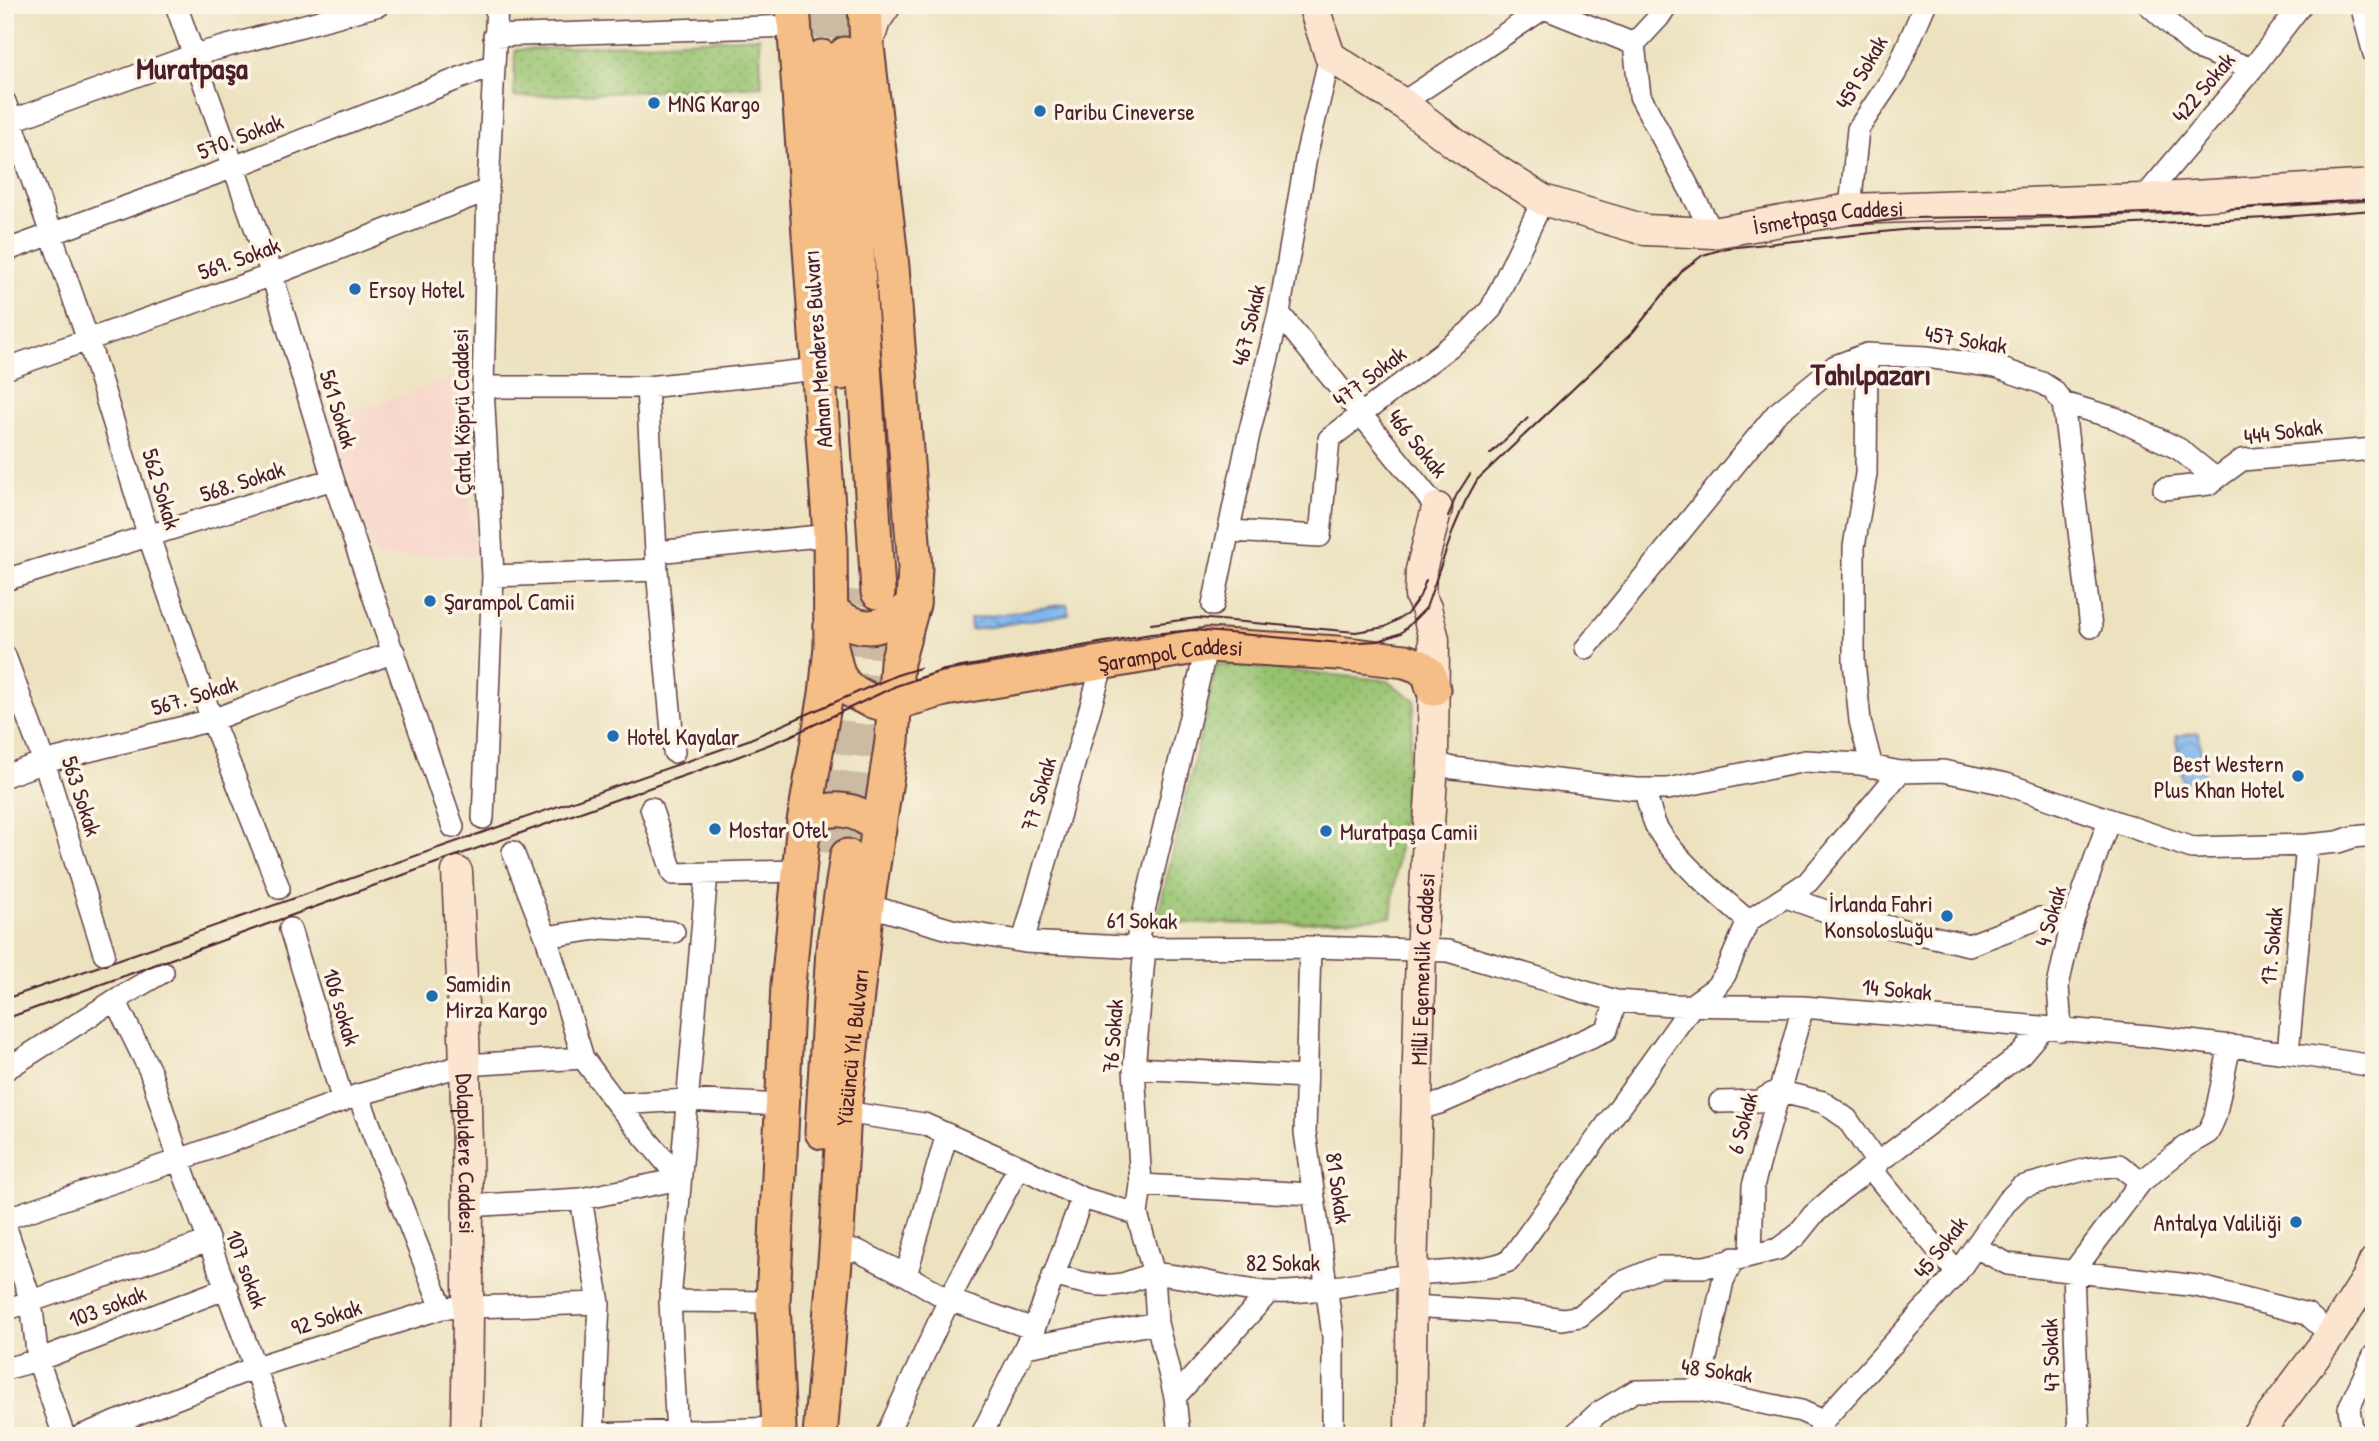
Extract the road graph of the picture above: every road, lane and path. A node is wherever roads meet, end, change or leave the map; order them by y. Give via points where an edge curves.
1 (176, 5) edge
2 (377, 5) edge
3 (497, 5) edge
4 (865, 5) edge
5 (886, 5) edge
6 (1313, 5) edge
7 (1667, 5) edge
8 (1925, 5) edge
9 (2149, 5) edge
10 (2301, 5) edge
11 (2361, 5) edge
12 (1544, 7) edge
13 (799, 12) edge
14 (494, 36) junction
15 (1634, 44) junction
16 (845, 52) junction
17 (2374, 54) edge
18 (194, 55) junction
19 (1330, 56) junction
20 (493, 65) junction
21 (2252, 69) junction
22 (1402, 103) junction
23 (7, 115) edge
24 (234, 167) junction
25 (2374, 185) edge
26 (488, 190) junction
27 (2143, 199) junction
28 (1543, 200) junction
29 (1850, 209) junction
30 (1713, 233) junction
31 (52, 235) junction
32 (5, 251) edge
33 (272, 275) junction
34 (1279, 313) junction
35 (88, 340) junction
36 (1867, 354) junction
37 (5, 369) edge
38 (818, 369) junction
39 (484, 387) junction
40 (647, 387) junction
41 (2058, 397) junction
42 (1362, 414) junction
43 (2374, 449) edge
44 (2215, 478) junction
45 (333, 479) junction
46 (2164, 489) dead end
47 (1437, 508) joint
48 (1229, 531) junction
49 (830, 535) junction
50 (149, 537) junction
51 (657, 561) junction
52 (493, 576) junction
53 (5, 580) edge
54 (854, 598) junction
55 (913, 604) junction
56 (1213, 605) dead end
57 (2091, 627) dead end
58 (1207, 645) junction
59 (831, 647) junction
60 (1586, 648) dead end
61 (394, 652) junction
62 (5, 656) edge
63 (1104, 660) junction
64 (897, 662) joint
65 (945, 689) junction
66 (1433, 689) junction
67 (826, 694) joint
68 (896, 704) junction
69 (212, 720) junction
70 (892, 741) junction
71 (674, 752) dead end
72 (44, 762) junction
73 (1433, 762) junction
74 (1872, 766) junction
75 (1900, 772) junction
76 (5, 776) edge
77 (1644, 789) junction
78 (651, 808) dead end
79 (484, 818) dead end
80 (2109, 820) junction
81 (804, 822) junction
82 (453, 827) dead end
83 (879, 829) junction
84 (2374, 835) edge
85 (2307, 845) junction
86 (513, 852) dead end
87 (822, 860) junction
88 (457, 872) dead end
89 (707, 873) junction
90 (279, 888) dead end
91 (1786, 898) junction
92 (867, 905) junction
93 (1748, 921) junction
94 (2071, 926) junction
95 (290, 929) dead end
96 (674, 932) dead end
97 (546, 937) junction
98 (1025, 942) junction
99 (1310, 947) junction
100 (1145, 948) junction
101 (1421, 950) junction
102 (104, 953) dead end
103 (163, 972) dead end
104 (115, 1000) junction
105 (1616, 1000) junction
106 (1694, 1003) junction
107 (1803, 1007) junction
108 (2052, 1029) junction
109 (2230, 1045) junction
110 (2288, 1052) junction
111 (583, 1058) junction
112 (464, 1065) junction
113 (2374, 1066) edge
114 (1134, 1068) junction
115 (5, 1070) edge
116 (1306, 1077) junction
117 (1777, 1091) junction
118 (351, 1098) junction
119 (687, 1100) junction
120 (1720, 1102) dead end
121 (617, 1104) junction
122 (783, 1104) junction
123 (1416, 1110) junction
124 (844, 1112) junction
125 (947, 1135) junction
126 (179, 1160) junction
127 (1018, 1166) junction
128 (1874, 1167) junction
129 (680, 1180) junction
130 (2141, 1182) junction
131 (1141, 1185) junction
132 (1312, 1194) junction
133 (1082, 1198) junction
134 (581, 1199) junction
135 (467, 1206) junction
136 (1137, 1214) junction
137 (5, 1219) edge
138 (5, 1225) edge
139 (209, 1241) junction
140 (1975, 1247) junction
141 (836, 1250) junction
142 (1743, 1256) junction
143 (2372, 1270) edge
144 (2073, 1272) junction
145 (1957, 1273) junction
146 (1154, 1274) junction
147 (906, 1275) junction
148 (1053, 1275) junction
149 (1412, 1275) junction
150 (226, 1288) junction
151 (1328, 1289) junction
152 (1269, 1292) junction
153 (948, 1300) junction
154 (31, 1301) junction
155 (670, 1301) junction
156 (598, 1303) junction
157 (773, 1303) junction
158 (1413, 1306) junction
159 (456, 1308) junction
160 (5, 1310) edge
161 (1157, 1323) junction
162 (2331, 1335) junction
163 (1030, 1338) junction
164 (2374, 1354) edge
165 (38, 1360) junction
166 (256, 1367) junction
167 (5, 1369) edge
168 (1699, 1390) junction
169 (1175, 1397) junction
170 (1821, 1428) edge
171 (779, 1432) edge
172 (677, 1433) edge
173 (824, 1434) edge
174 (594, 1435) edge
175 (64, 1436) edge
176 (81, 1436) edge
177 (280, 1436) edge
178 (466, 1436) edge
179 (886, 1436) edge
180 (981, 1436) edge
181 (1179, 1436) edge
182 (1332, 1436) edge
183 (1410, 1436) edge
184 (1573, 1436) edge
185 (2079, 1436) edge
186 (2256, 1436) edge
187 (2353, 1436) edge

1 - 18 street, 561 Sokak
2 - 18 street
3 - 14 street, Çatal Köprü Caddesi
4 - 16 main road, Adnan Menderes Bulvarı
5 - 16 street
6 - 19 street
7 - 15 street
8 - 29 street, 459 Sokak via 1895,74 1858,129
9 - 21 street via 2195,47
10 - 21 street, 422 Sokak
11 - 17 street
12 - 15 street
12 - 22 street
13 - 14 street
13 - 38 main road, Adnan Menderes Bulvarı
14 - 20 street, Çatal Köprü Caddesi
15 - 30 street via 1640,96
16 - 54 main road, Adnan Menderes Bulvarı
16 - 55 main road, Adnan Menderes Bulvarı via 892,267 915,568
18 - 23 street
18 - 24 street, 561 Sokak
19 - 22 street, İsmetpaşa Caddesi
19 - 34 street, 467 Sokak via 1307,152
20 - 24 street, 570. Sokak
20 - 26 street, Çatal Köprü Caddesi
21 - 27 street, 422 Sokak
22 - 28 street, İsmetpaşa Caddesi
23 - 31 street, 562 Sokak
24 - 31 street, 570. Sokak
24 - 33 street, 561 Sokak
25 - 27 street, İsmetpaşa Caddesi
26 - 33 street, 569. Sokak
26 - 39 street, Çatal Köprü Caddesi
27 - 29 street, İsmetpaşa Caddesi
28 - 30 street, İsmetpaşa Caddesi via 1645,230
28 - 42 street, 477 Sokak via 1491,309 1469,332
29 - 30 street, İsmetpaşa Caddesi
31 - 32 street, 570. Sokak
31 - 35 street, 562 Sokak
33 - 35 street, 569. Sokak
33 - 45 street, 561 Sokak
34 - 42 street, 466 Sokak
34 - 48 street, 467 Sokak
35 - 37 street, 569. Sokak
35 - 50 street, 562 Sokak
36 - 41 street, 457 Sokak via 1996,367 2042,383
36 - 60 street via 1835,366 1776,414
36 - 74 street via 1866,474 1854,547 1854,661 1860,721
38 - 40 street
38 - 49 main road, Adnan Menderes Bulvarı
39 - 40 street
39 - 52 street, Çatal Köprü Caddesi
40 - 51 street
41 - 44 street, 457 Sokak via 2179,449
41 - 57 street
42 - 47 street, 466 Sokak
42 - 48 street, 477 Sokak via 1329,439 1320,536
43 - 44 street, 444 Sokak via 2242,460
44 - 46 street, 444 Sokak via 2209,484
45 - 50 street, 568. Sokak
45 - 61 street, 561 Sokak
47 - 66 street, Milli Egemenlik Caddesi via 1421,570 1420,596 1434,639
48 - 56 street, 467 Sokak
49 - 51 street
49 - 54 main road, Adnan Menderes Bulvarı
50 - 53 street, 568. Sokak
50 - 69 street, 562 Sokak
51 - 52 street
51 - 71 street
52 - 79 street, Çatal Köprü Caddesi
54 - 55 main road via 842,620 869,627 895,620
54 - 59 main road, Adnan Menderes Bulvarı
55 - 64 main road, Adnan Menderes Bulvarı
58 - 63 main road, Şarampol Caddesi
58 - 66 main road, Şarampol Caddesi via 1405,661 1429,674
58 - 100 street, 76 Sokak via 1138,936
59 - 67 main road, Adnan Menderes Bulvarı
59 - 68 main road via 838,675 848,689 869,700
61 - 69 street, 567. Sokak
61 - 82 street, 561 Sokak
62 - 72 street, 563 Sokak
63 - 65 main road, Şarampol Caddesi
63 - 98 street, 77 Sokak
64 - 68 main road, Yüzüncü Yıl Bulvarı
65 - 68 main road, Şarampol Caddesi
65 - 70 main road via 911,713
66 - 73 street, Milli Egemenlik Caddesi
67 - 81 main road, Yüzüncü Yıl Bulvarı
68 - 70 main road, Yüzüncü Yıl Bulvarı
69 - 72 street, 567. Sokak
69 - 90 street, 562 Sokak
70 - 83 main road, Yüzüncü Yıl Bulvarı
72 - 76 street, 567. Sokak
72 - 102 street, 563 Sokak
73 - 77 street
73 - 101 street, Milli Egemenlik Caddesi
74 - 75 street
74 - 77 street via 1805,761 1668,789
75 - 80 street via 1943,771 2006,783
75 - 91 street via 1808,883
77 - 93 street via 1657,827 1674,850
78 - 89 street via 673,874
80 - 85 street via 2192,848
80 - 94 street, 4 Sokak
81 - 83 main road via 817,813 845,810
81 - 87 main road, Yüzüncü Yıl Bulvarı
83 - 92 main road, Yüzüncü Yıl Bulvarı
84 - 85 street
85 - 110 street, 17. Sokak
86 - 97 street
87 - 89 street
87 - 122 main road, Yüzüncü Yıl Bulvarı via 788,985
87 - 171 main road, Yüzüncü Yıl Bulvarı via 806,1001
87 - 173 main road, Yüzüncü Yıl Bulvarı via 833,949 816,1292
88 - 112 street, Dolaplıdere Caddesi
89 - 119 street
91 - 93 street
91 - 94 street via 1837,915 1969,945 2040,918
92 - 98 street, 61 Sokak via 952,930
92 - 124 main road, Yüzüncü Yıl Bulvarı
93 - 106 street, 82 Sokak via 1725,975
94 - 108 street, 4 Sokak
95 - 118 street, 106 sokak
96 - 97 street via 603,928
97 - 111 street
98 - 100 street, 61 Sokak
99 - 100 street, 61 Sokak
99 - 101 street, 61 Sokak
99 - 116 street, 81 Sokak
100 - 114 street, 76 Sokak
101 - 105 street, 14 Sokak via 1448,951
101 - 123 street, Milli Egemenlik Caddesi
103 - 104 street
104 - 115 street
104 - 126 street, 107 sokak via 150,1072
105 - 106 street, 14 Sokak
105 - 123 street via 1607,1030
106 - 107 street, 14 Sokak
106 - 149 street, 82 Sokak via 1509,1261 1489,1268
107 - 108 street, 14 Sokak
107 - 117 street, 6 Sokak
108 - 109 street, 14 Sokak
108 - 128 street
109 - 110 street, 14 Sokak
109 - 130 street via 2208,1133
110 - 113 street, 14 Sokak
111 - 112 street
111 - 121 street
112 - 118 street
112 - 135 street, Dolaplıdere Caddesi
114 - 116 street
114 - 131 street, 76 Sokak
116 - 132 street, 81 Sokak via 1305,1132
117 - 120 street via 1759,1101
117 - 128 street via 1823,1102 1847,1119
117 - 142 street, 6 Sokak via 1753,1186
118 - 126 street
118 - 159 street, 106 sokak
119 - 121 street
119 - 122 street
119 - 129 street
121 - 129 street
122 - 157 main road, Yüzüncü Yıl Bulvarı
123 - 149 street, Milli Egemenlik Caddesi
124 - 125 street via 924,1124
124 - 141 main road, Yüzüncü Yıl Bulvarı
125 - 127 street
125 - 147 street
126 - 137 street
126 - 139 street, 107 sokak
127 - 133 street
127 - 153 street
128 - 142 street via 1812,1214 1796,1236 1778,1249
128 - 145 street
129 - 134 street
129 - 155 street
130 - 140 street, 45 Sokak via 2119,1165 2021,1187
130 - 144 street
131 - 132 street
131 - 136 street, 76 Sokak
132 - 151 street, 81 Sokak
133 - 136 street
133 - 148 street
134 - 135 street
134 - 156 street
135 - 159 street, Dolaplıdere Caddesi
136 - 146 street, 76 Sokak
138 - 154 street
139 - 150 street, 107 sokak
139 - 154 street
140 - 144 street via 2008,1264
140 - 145 street, 45 Sokak
141 - 147 street via 858,1251
141 - 173 main road, Yüzüncü Yıl Bulvarı
142 - 158 street via 1705,1267 1659,1266 1620,1283 1580,1316 1563,1319
142 - 168 street via 1723,1281
143 - 162 street
144 - 162 street via 2209,1289 2307,1314
144 - 185 street, 47 Sokak
145 - 170 street, 45 Sokak
146 - 148 street via 1110,1285
146 - 152 street, 82 Sokak
146 - 161 street, 76 Sokak
147 - 153 street
148 - 163 street
149 - 151 street, 82 Sokak
149 - 158 street, Milli Egemenlik Caddesi
150 - 165 street, 103 sokak
150 - 166 street, 107 sokak
151 - 152 street, 82 Sokak
151 - 182 street, 81 Sokak via 1333,1336
152 - 169 street
153 - 163 street
153 - 179 street
154 - 160 street
154 - 165 street
155 - 157 street
155 - 172 street
156 - 159 street, 92 Sokak
156 - 174 street
157 - 171 main road, Yüzüncü Yıl Bulvarı
158 - 183 street, Milli Egemenlik Caddesi
159 - 166 street, 92 Sokak
159 - 178 street, Dolaplıdere Caddesi
161 - 163 street
161 - 169 street, 76 Sokak
162 - 186 street
163 - 180 street
164 - 187 street via 2349,1408
165 - 167 street, 103 sokak
165 - 175 street
166 - 176 street, 92 Sokak
166 - 177 street, 107 sokak
168 - 170 street, 48 Sokak via 1801,1410
168 - 184 street, 48 Sokak via 1635,1391 1598,1412
169 - 181 street, 76 Sokak
171 - 172 street
172 - 174 street

